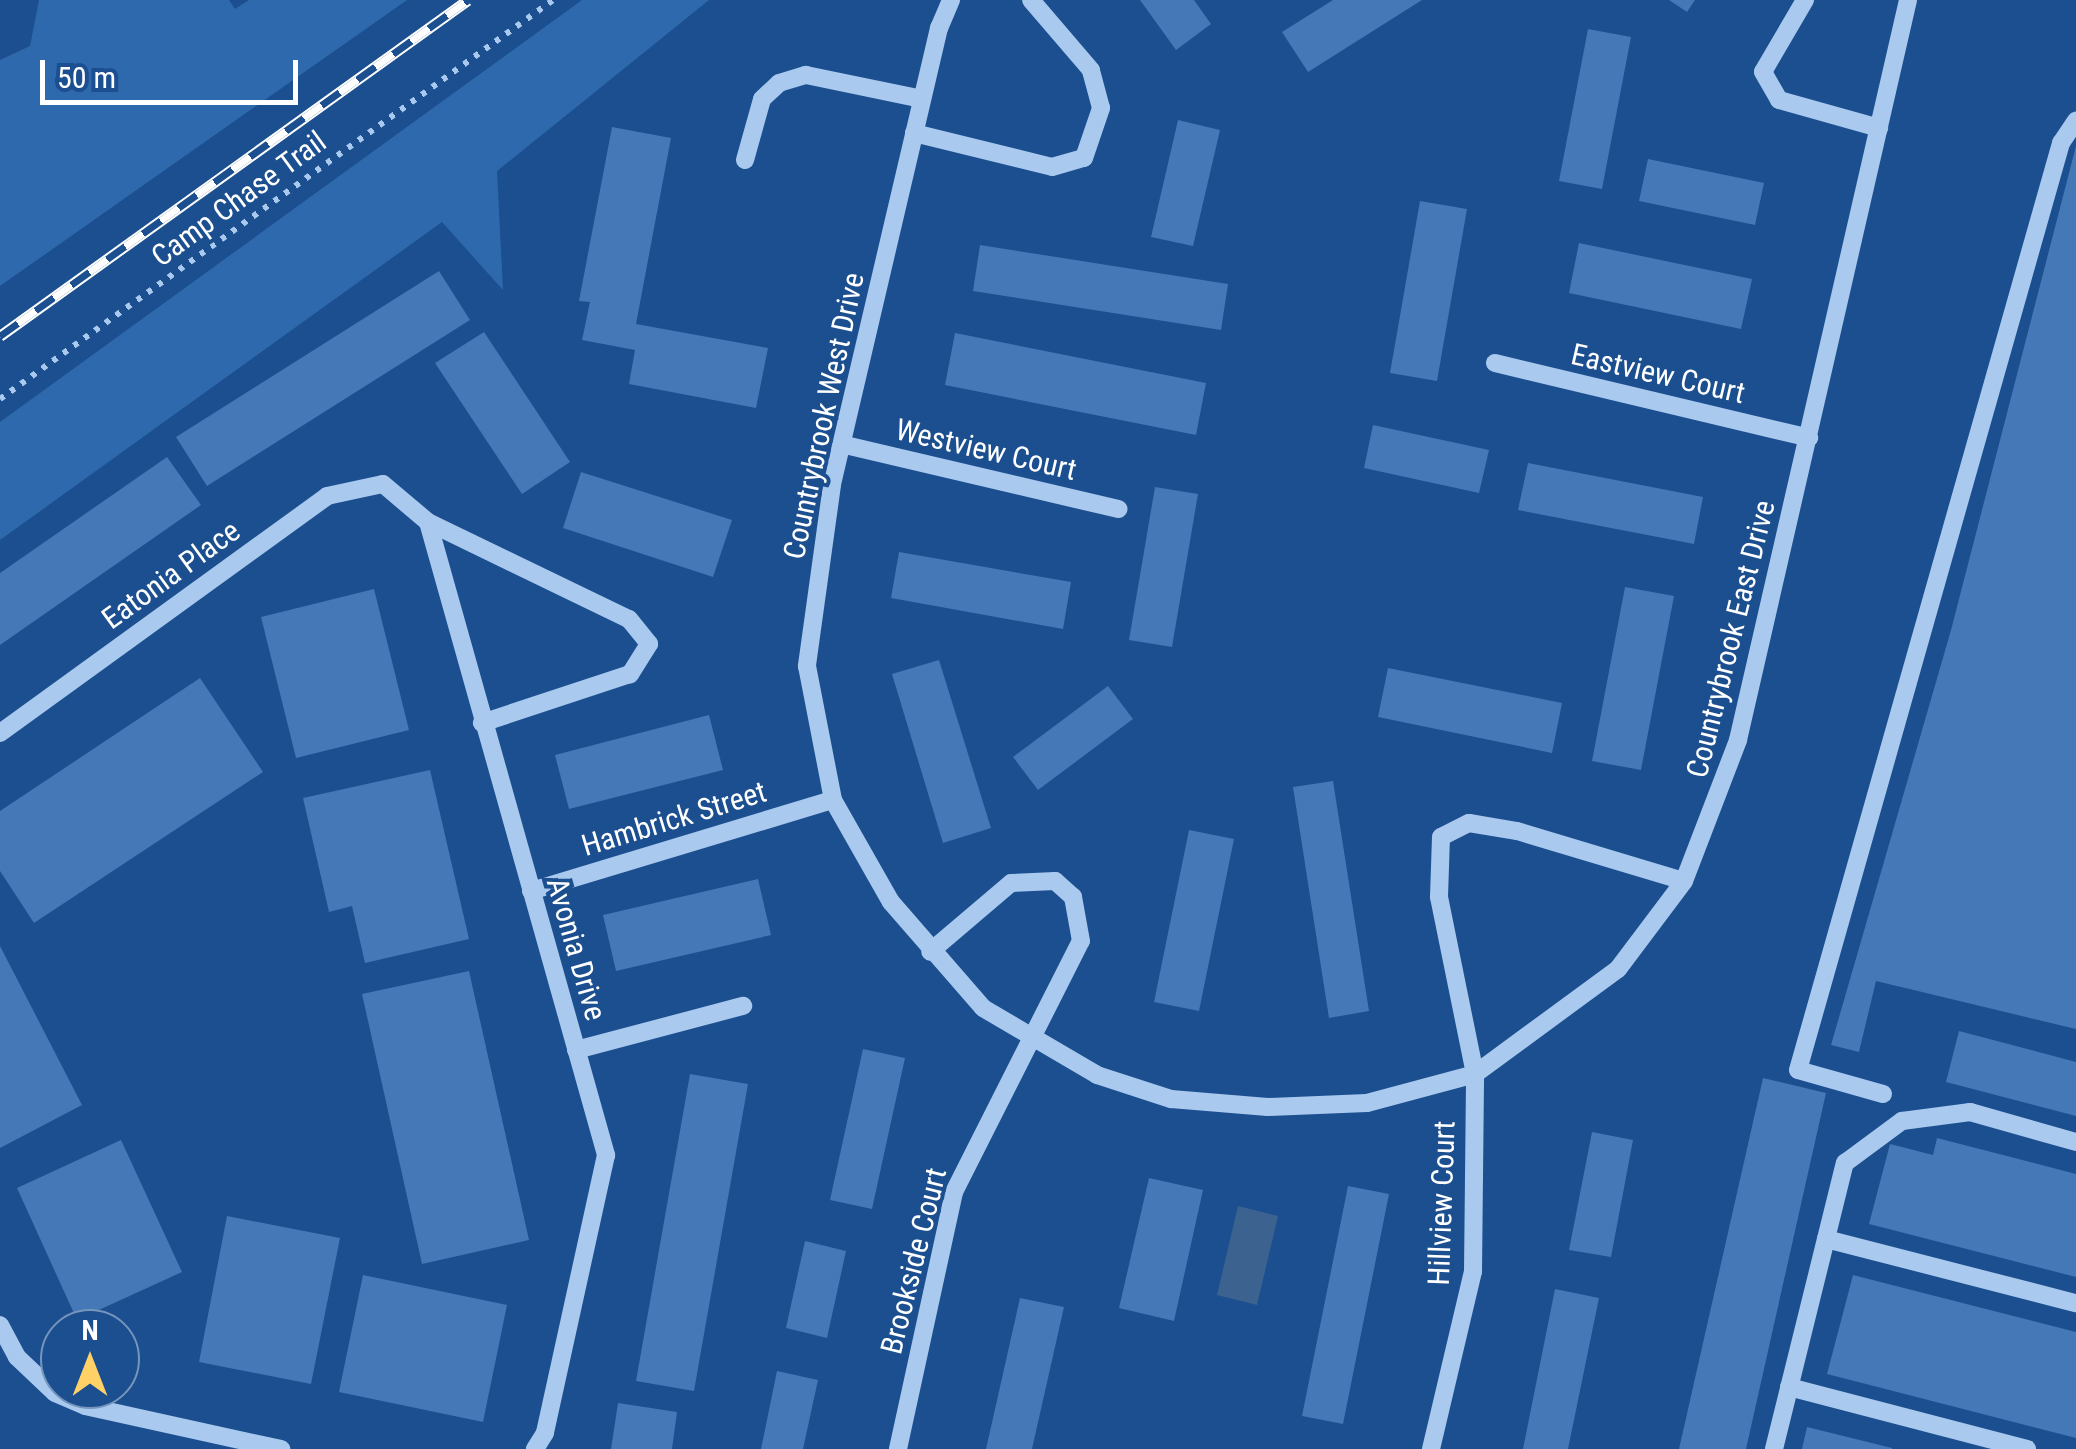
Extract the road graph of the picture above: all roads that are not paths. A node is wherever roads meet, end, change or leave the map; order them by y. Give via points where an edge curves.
1 (951, 0) edge
2 (1030, 0) edge
3 (1805, 0) edge
4 (1908, 0) edge
5 (922, 99) junction
6 (2076, 121) edge
7 (1878, 128) junction
8 (914, 132) junction
9 (746, 160) dead end
10 (1495, 363) dead end
11 (1809, 438) junction
12 (841, 444) junction
13 (1118, 510) dead end
14 (428, 522) junction
15 (482, 723) junction
16 (0, 733) edge
17 (833, 800) junction
18 (1684, 880) junction
19 (531, 891) junction
20 (930, 952) junction
21 (743, 1006) dead end
22 (1033, 1043) junction
23 (576, 1050) junction
24 (1474, 1074) junction
25 (1883, 1094) dead end
26 (1171, 1098) joint
27 (2076, 1142) edge
28 (1826, 1239) junction
29 (2076, 1303) edge
30 (0, 1325) edge
31 (1790, 1387) junction
32 (281, 1449) edge
33 (535, 1449) edge
34 (898, 1449) edge
35 (1431, 1449) edge
36 (1774, 1449) edge
37 (2027, 1449) edge

1 - 5 street, Countrybrook West Drive
2 - 8 street via 1091,70 1101,108 1084,158 1052,167
3 - 7 street via 1763,72 1779,100
4 - 7 street, Countrybrook East Drive
5 - 8 street, Countrybrook West Drive
5 - 9 street via 806,74 778,82 762,99
6 - 25 street via 2060,143 1798,1070
7 - 11 street, Countrybrook East Drive
8 - 12 street, Countrybrook West Drive
10 - 11 street, Eastview Court
11 - 18 street, Countrybrook East Drive via 1738,740
12 - 13 street, Westview Court
12 - 17 street, Countrybrook West Drive via 807,666
14 - 15 street, Avonia Drive
14 - 15 street via 629,619 649,644 630,674
14 - 16 street, Eatonia Place via 383,484 327,496
15 - 19 street, Avonia Drive
17 - 19 street, Hambrick Street
17 - 20 street, Countrybrook West Drive via 853,843
18 - 24 street, Countrybrook East Drive via 1618,969
18 - 24 street, Hillview Court via 1517,831 1469,823 1440,837 1439,897
19 - 23 street, Avonia Drive
20 - 22 street, Countrybrook West Drive via 982,1008
20 - 22 street, Brookside Court via 1011,883 1054,880 1073,897 1080,942
21 - 23 street
22 - 26 street, Countrybrook West Drive via 1096,1075
22 - 34 street, Brookside Court via 1002,1085 954,1192
23 - 33 street, Avonia Drive via 606,1155
24 - 26 street, Countrybrook East Drive via 1367,1103 1268,1107
24 - 35 street, Hillview Court via 1473,1272
27 - 28 street via 1970,1112 1902,1121 1846,1164
28 - 29 street
28 - 31 street
30 - 32 street via 17,1357 55,1394
31 - 36 street
31 - 37 street

